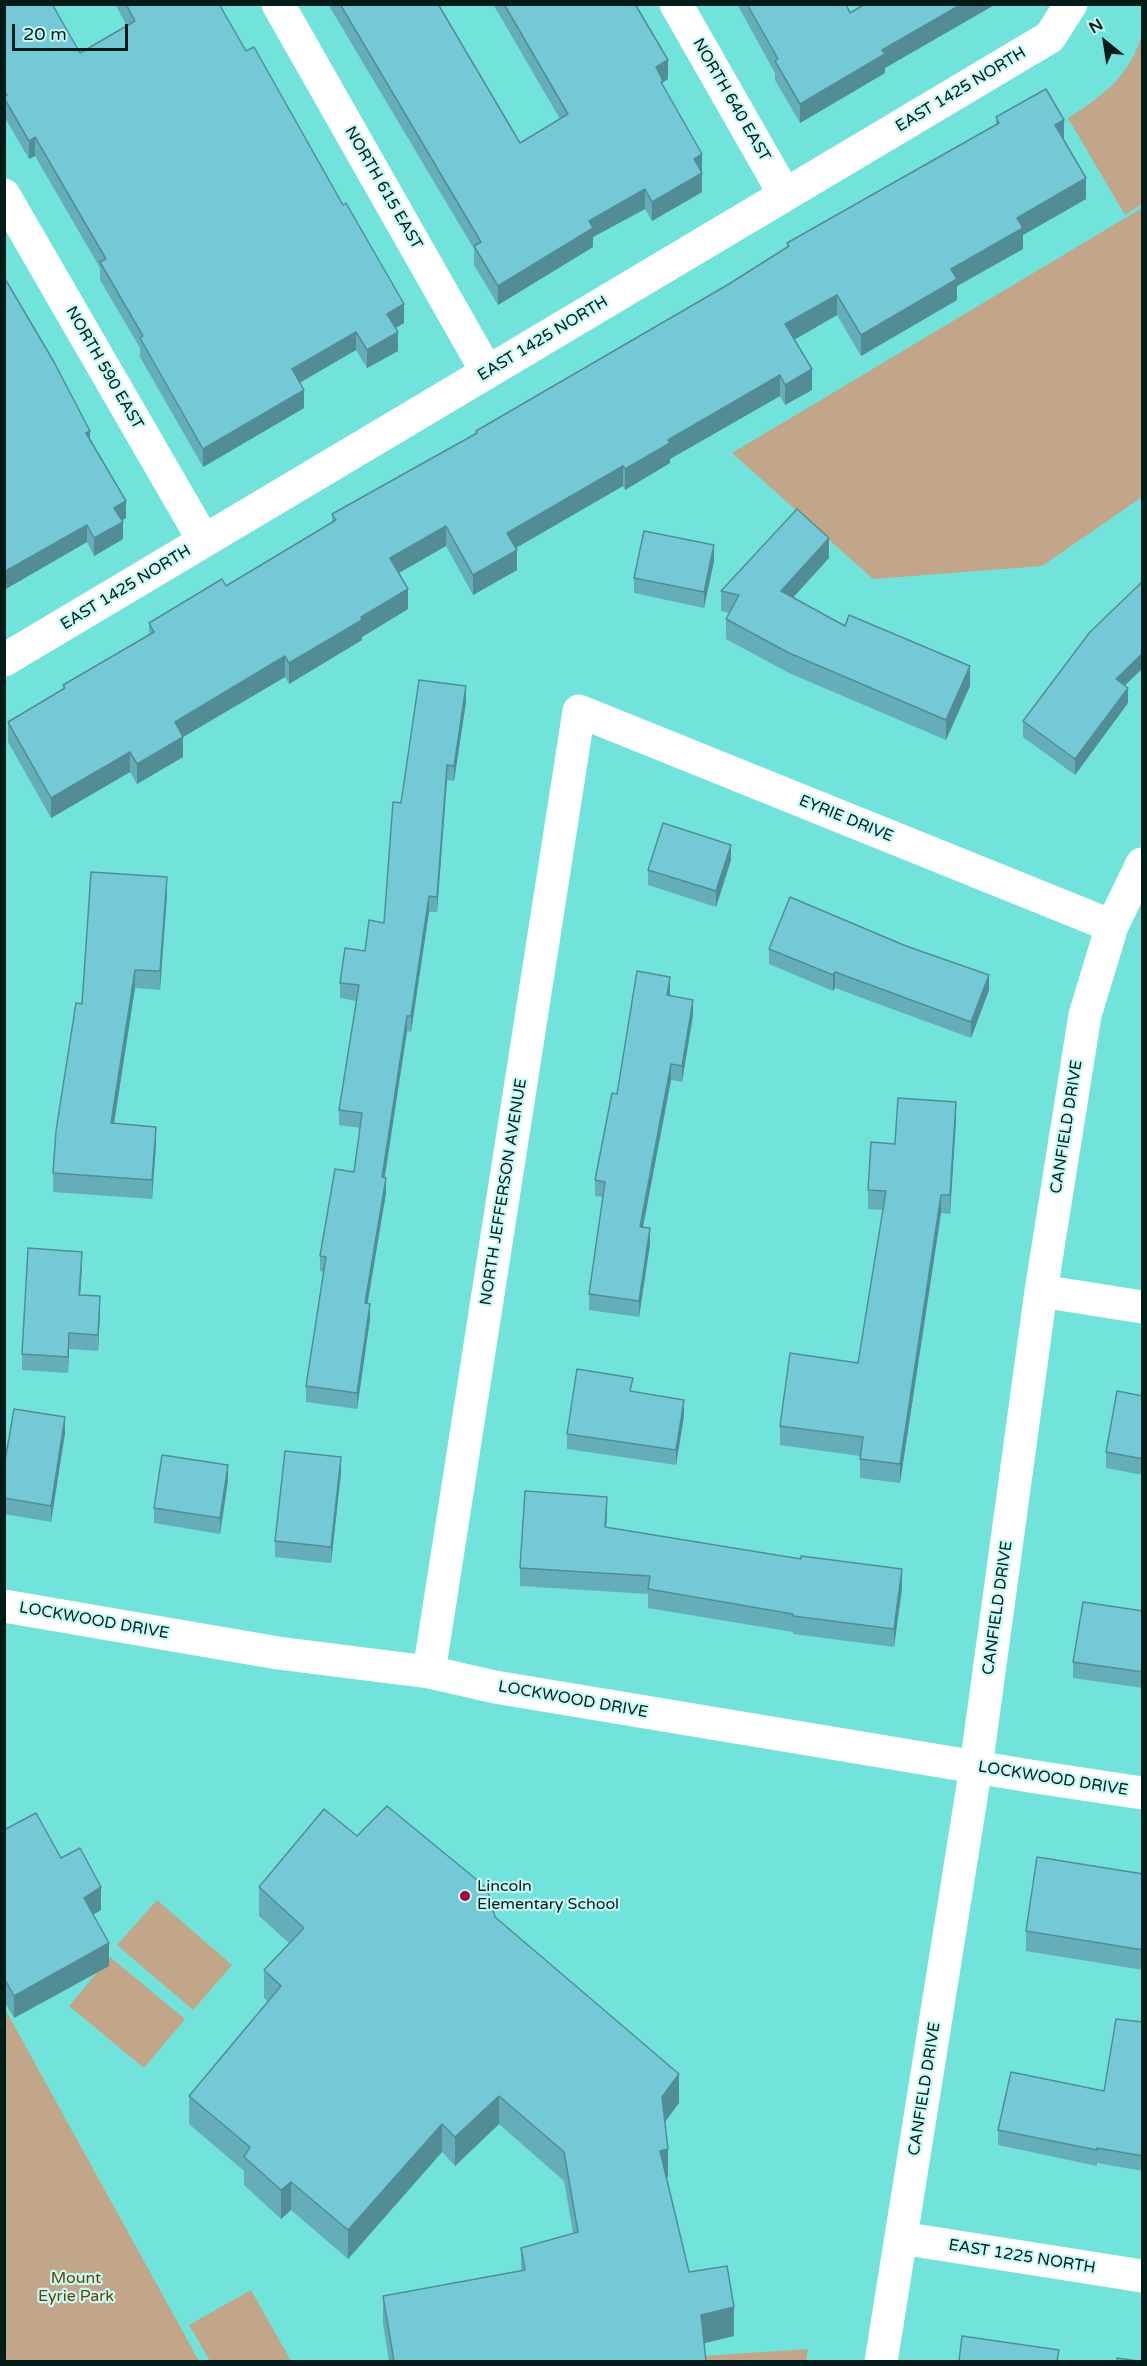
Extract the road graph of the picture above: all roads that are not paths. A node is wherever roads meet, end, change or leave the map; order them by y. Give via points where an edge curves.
1 (278, 4) edge
2 (676, 4) edge
3 (1071, 5) edge
4 (4, 195) edge
5 (785, 195) junction
6 (488, 372) junction
7 (204, 541) junction
8 (4, 660) edge
9 (579, 711) joint
10 (1143, 864) edge
11 (1112, 926) junction
12 (1041, 1292) junction
13 (1143, 1308) edge
14 (4, 1606) edge
15 (429, 1672) junction
16 (976, 1767) junction
17 (1143, 1793) edge
18 (901, 2238) junction
19 (1143, 2276) edge
20 (881, 2361) edge

1 - 6 street, NORTH 615 EAST
2 - 5 street, NORTH 640 EAST
3 - 5 street, EAST 1425 NORTH via 1050,37
4 - 7 street, NORTH 590 EAST
5 - 6 street, EAST 1425 NORTH
6 - 7 street, EAST 1425 NORTH
7 - 8 street, EAST 1425 NORTH
9 - 11 street, EYRIE DRIVE
9 - 15 street, NORTH JEFFERSON AVENUE
10 - 11 street, CANFIELD DRIVE
11 - 12 street, CANFIELD DRIVE via 1085,1016
12 - 13 street
12 - 16 street, CANFIELD DRIVE
14 - 15 street, LOCKWOOD DRIVE via 278,1653
15 - 16 street, LOCKWOOD DRIVE via 507,1689
16 - 17 street, LOCKWOOD DRIVE
16 - 18 street, CANFIELD DRIVE
18 - 19 street, EAST 1225 NORTH
18 - 20 street, CANFIELD DRIVE

